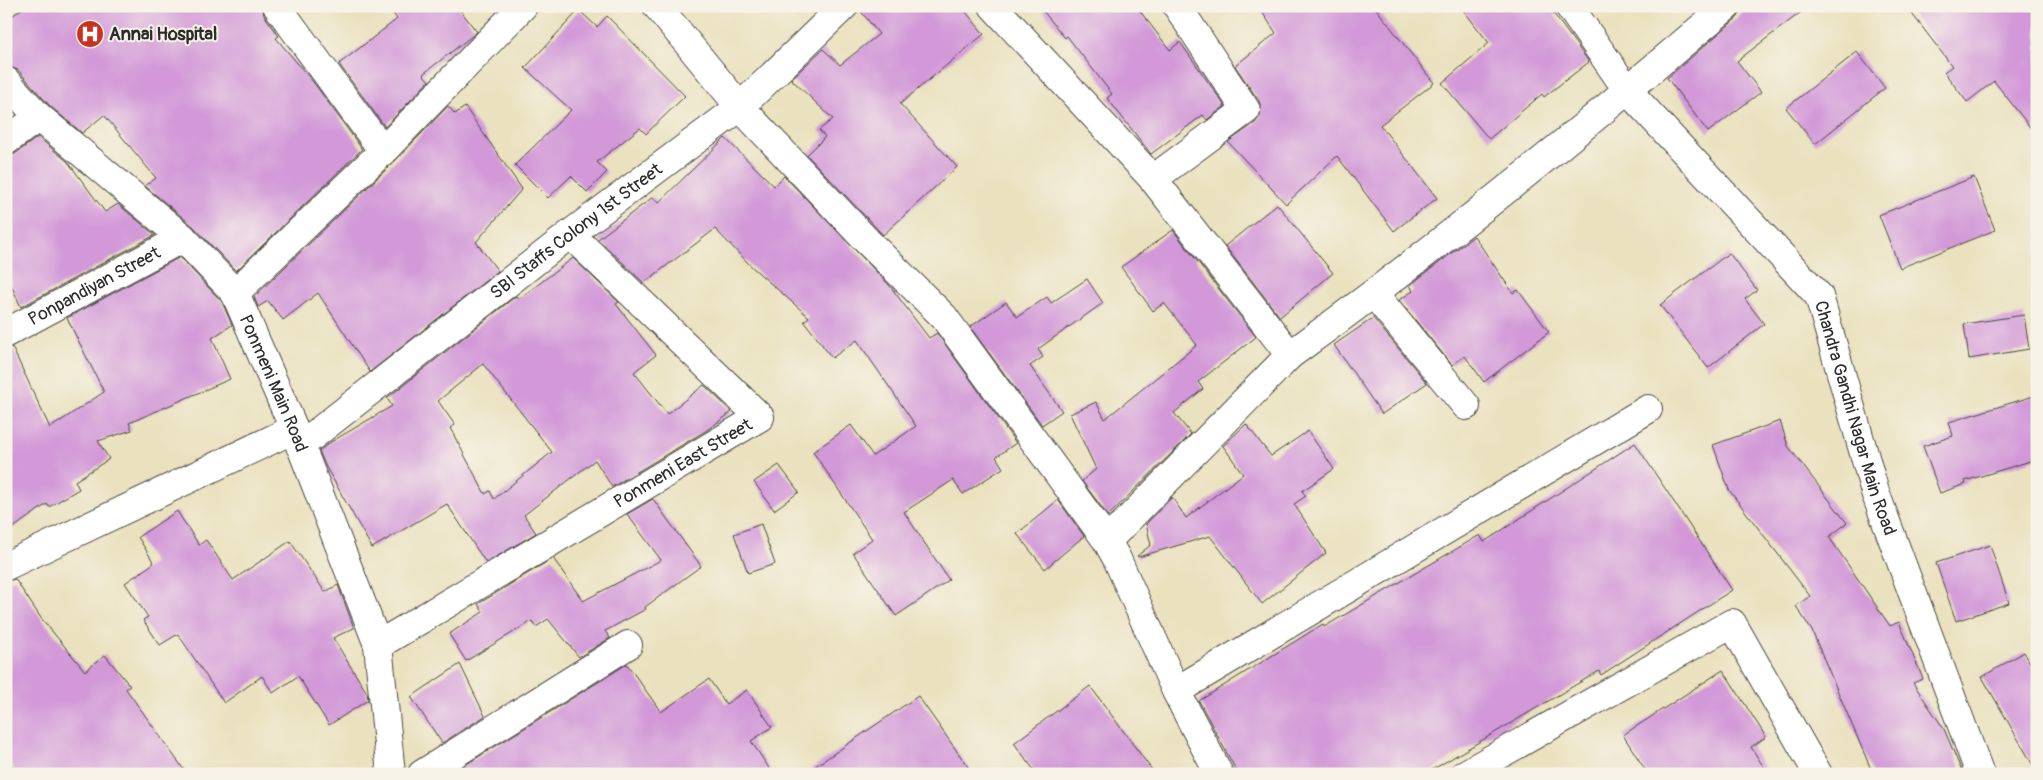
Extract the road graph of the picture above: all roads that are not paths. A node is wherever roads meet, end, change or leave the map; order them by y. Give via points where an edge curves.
1 (276, 6) edge
2 (523, 6) edge
3 (657, 6) edge
4 (844, 6) edge
5 (993, 6) edge
6 (1177, 6) edge
7 (1569, 6) edge
8 (1727, 6) edge
9 (6, 81) edge
10 (1628, 91) junction
11 (740, 107) junction
12 (40, 117) junction
13 (6, 141) edge
14 (384, 151) junction
15 (1153, 179) junction
16 (570, 234) junction
17 (183, 238) junction
18 (234, 293) junction
19 (1374, 294) junction
20 (6, 333) edge
21 (1290, 355) junction
22 (1466, 406) dead end
23 (1648, 409) dead end
24 (297, 437) junction
25 (1107, 541) junction
26 (6, 566) edge
27 (378, 645) junction
28 (628, 646) dead end
29 (1176, 692) junction
30 (391, 774) edge
31 (422, 774) edge
32 (1219, 774) edge
33 (1465, 774) edge
34 (1818, 774) edge
35 (1980, 774) edge

1 - 14 street
2 - 14 street
3 - 11 street
4 - 11 street, SBI Staffs Colony 1st Street
5 - 15 street
6 - 15 street via 1246,110
7 - 10 street, Chandra Gandhi Nagar Main Road
8 - 10 street
9 - 12 street, Ponmeni Main Road
10 - 19 street
10 - 35 street, Chandra Gandhi Nagar Main Road via 1819,296 1875,492
11 - 16 street, SBI Staffs Colony 1st Street
11 - 25 street via 944,317
12 - 13 street
12 - 17 street, Ponmeni Main Road
14 - 18 street
15 - 21 street
16 - 24 street, SBI Staffs Colony 1st Street
16 - 27 street, Ponmeni East Street via 760,417
17 - 18 street, Ponmeni Main Road
17 - 20 street, Ponpandiyan Street
18 - 24 street, Ponmeni Main Road
19 - 21 street
19 - 22 street
21 - 25 street
23 - 29 street
24 - 26 street, SBI Staffs Colony 1st Street
24 - 27 street, Ponmeni Main Road
25 - 29 street
27 - 30 street, Ponmeni Main Road
28 - 31 street
29 - 32 street
33 - 34 street via 1732,623

